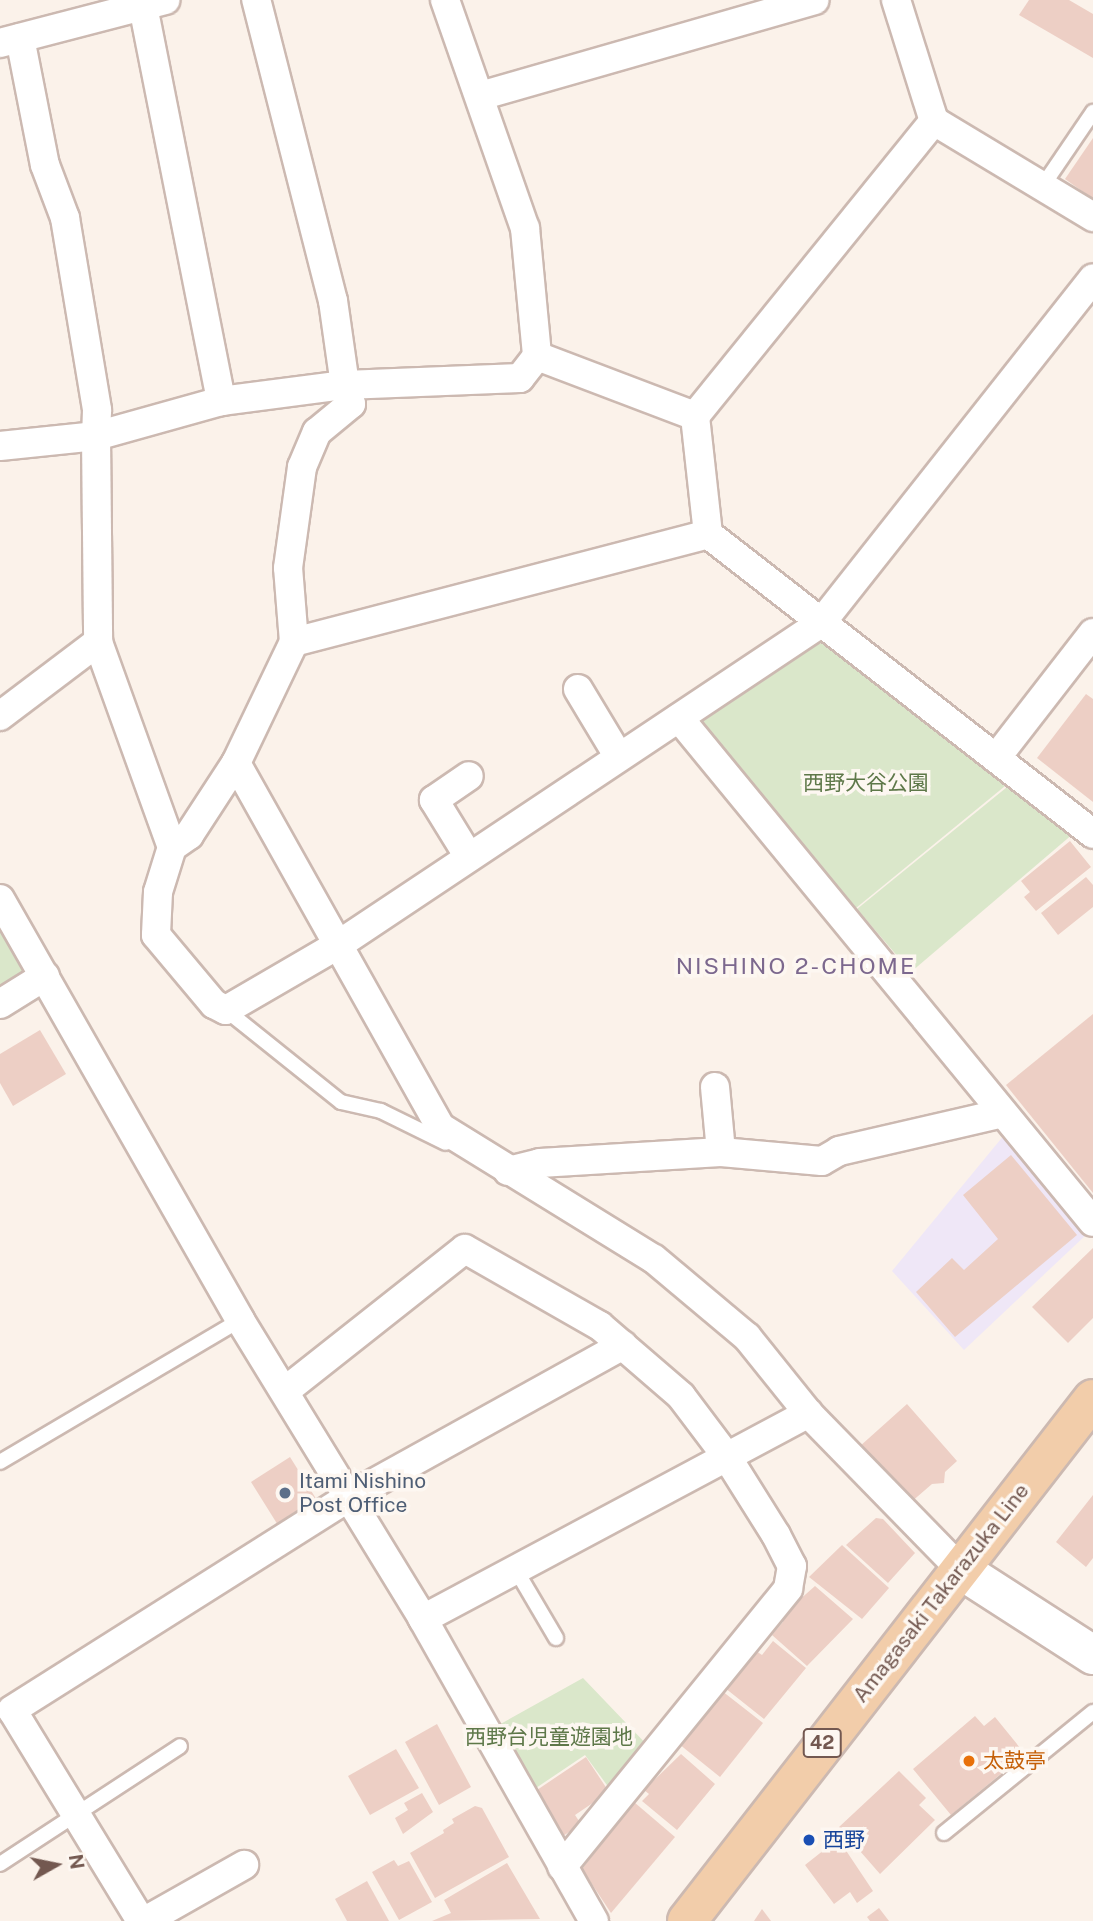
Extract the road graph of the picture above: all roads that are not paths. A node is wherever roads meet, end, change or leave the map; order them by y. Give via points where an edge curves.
1 (256, 0) edge
2 (445, 0) edge
3 (814, 0) edge
4 (896, 0) edge
5 (154, 3) edge
6 (10, 40) edge
7 (480, 96) junction
8 (1093, 112) edge
9 (934, 121) junction
10 (1042, 187) junction
11 (1093, 217) edge
12 (1093, 278) edge
13 (537, 356) junction
14 (345, 385) junction
15 (221, 401) junction
16 (695, 416) junction
17 (96, 436) junction
18 (0, 446) edge
19 (708, 534) junction
20 (821, 622) junction
21 (1093, 633) edge
22 (98, 642) junction
23 (295, 642) junction
24 (578, 689) dead end
25 (0, 716) edge
26 (679, 718) junction
27 (619, 757) junction
28 (996, 758) junction
29 (236, 763) junction
30 (469, 776) dead end
31 (1093, 834) edge
32 (172, 847) junction
33 (469, 858) junction
34 (0, 899) edge
35 (341, 943) junction
36 (45, 976) junction
37 (0, 1004) edge
38 (226, 1010) junction
39 (715, 1087) dead end
40 (1003, 1113) junction
41 (469, 1145) junction
42 (721, 1152) junction
43 (508, 1171) junction
44 (1093, 1222) edge
45 (240, 1320) junction
46 (623, 1345) junction
47 (285, 1391) junction
48 (1093, 1399) edge
49 (808, 1413) junction
50 (727, 1457) junction
51 (0, 1462) edge
52 (349, 1497) junction
53 (516, 1570) junction
54 (961, 1570) junction
55 (423, 1619) junction
56 (555, 1638) dead end
57 (1093, 1655) edge
58 (6, 1712) edge
59 (1093, 1712) edge
60 (180, 1746) dead end
61 (78, 1815) junction
62 (944, 1833) dead end
63 (0, 1864) edge
64 (244, 1865) dead end
65 (562, 1867) junction
66 (143, 1921) edge
67 (594, 1921) edge
68 (687, 1921) edge

1 - 14 street via 333,301
2 - 7 street
3 - 7 street
4 - 9 street
5 - 6 street
5 - 15 street
6 - 17 street via 65,218 97,410
7 - 13 street via 525,228
8 - 10 lane
9 - 10 street
9 - 16 street
10 - 11 street
12 - 20 street
13 - 14 street via 520,378
13 - 16 street
14 - 15 street
14 - 23 street via 351,404 317,432 302,467 288,568
15 - 17 street
16 - 19 street
17 - 18 street
17 - 22 street
19 - 20 street
19 - 23 street
20 - 26 street
20 - 28 street
21 - 28 street
22 - 25 street
22 - 32 street
23 - 29 street
24 - 27 street
26 - 27 street
26 - 40 street
27 - 33 street
28 - 31 street
29 - 32 street via 189,835
29 - 35 street
30 - 33 street via 434,800
32 - 38 street via 158,892 156,935 214,1004
33 - 35 street
34 - 36 street
35 - 38 street
35 - 41 street via 440,1126
36 - 37 street
36 - 45 street
38 - 41 lane via 341,1102 381,1111 445,1143
39 - 42 street
40 - 42 street via 839,1151 822,1161
40 - 44 street
41 - 43 street
42 - 43 street via 540,1163
43 - 49 street via 654,1259 747,1337
45 - 47 street
45 - 51 lane
46 - 47 street via 600,1326 466,1249
46 - 50 street via 681,1396
46 - 52 street
47 - 52 street
48 - 54 main road, Amagasaki Takarazuka Line / 42
49 - 50 street
49 - 54 street
50 - 53 street
50 - 65 street via 792,1566 789,1589
52 - 55 street
52 - 58 street
53 - 55 street
53 - 56 lane
54 - 57 main road
54 - 68 main road, Amagasaki Takarazuka Line / 42
55 - 65 street
58 - 61 street
59 - 62 lane
60 - 61 lane
61 - 63 lane
61 - 66 street
64 - 66 street
65 - 67 street

